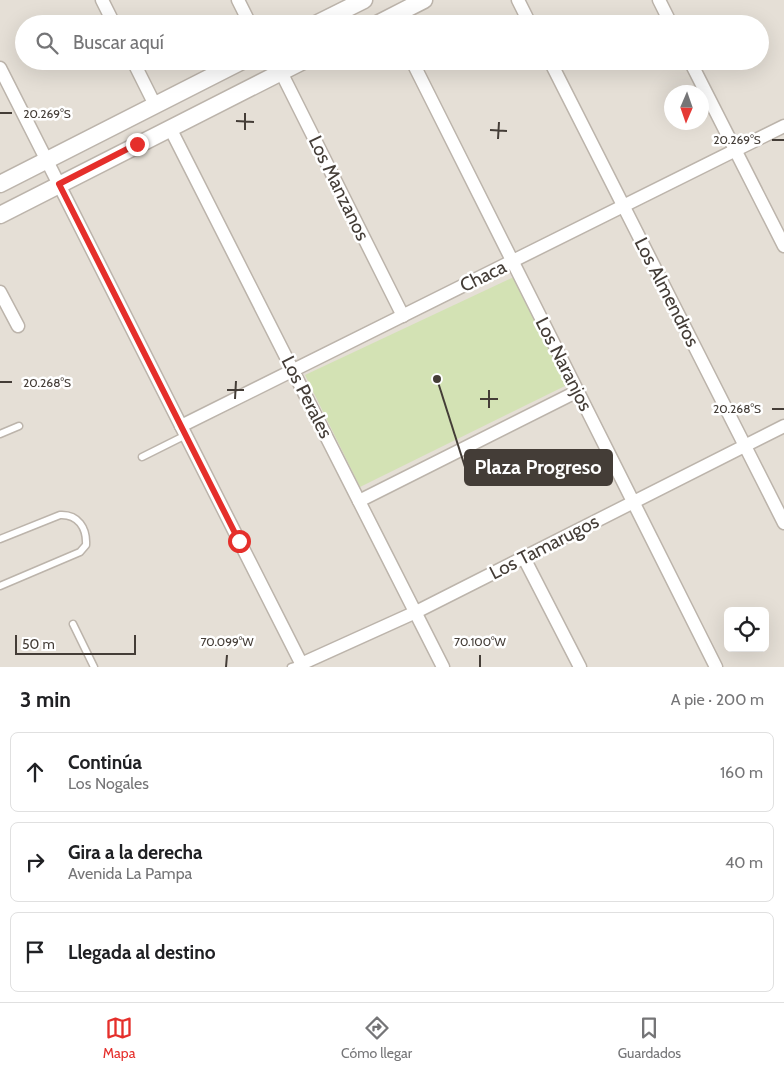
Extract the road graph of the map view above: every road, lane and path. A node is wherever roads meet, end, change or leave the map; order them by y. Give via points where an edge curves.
1 (102, 0) edge
2 (238, 0) edge
3 (364, 0) edge
4 (424, 0) edge
5 (518, 0) edge
6 (659, 0) edge
7 (110, 15) edge
8 (246, 15) edge
9 (334, 15) edge
10 (398, 15) edge
11 (526, 15) edge
12 (666, 15) edge
13 (0, 68) edge
14 (138, 70) edge
15 (224, 70) edge
16 (272, 70) edge
17 (279, 70) edge
18 (416, 70) edge
19 (555, 70) edge
20 (695, 70) edge
21 (155, 105) junction
22 (784, 126) edge
23 (170, 128) junction
24 (736, 150) junction
25 (47, 160) junction
26 (0, 184) edge
27 (59, 184) junction
28 (624, 206) junction
29 (0, 215) edge
30 (784, 246) edge
31 (512, 262) junction
32 (0, 292) edge
33 (402, 316) junction
34 (18, 326) dead end
35 (293, 370) junction
36 (578, 391) junction
37 (19, 426) dead end
38 (784, 426) edge
39 (184, 430) junction
40 (0, 434) edge
41 (745, 446) junction
42 (142, 458) dead end
43 (359, 501) junction
44 (634, 502) junction
45 (784, 523) edge
46 (0, 539) edge
47 (524, 558) junction
48 (0, 586) edge
49 (416, 612) junction
50 (72, 624) dead end
51 (298, 666) edge
52 (94, 667) edge
53 (443, 667) edge
54 (580, 667) edge
55 (716, 667) edge

1 - 7 street
2 - 8 street
3 - 9 street
4 - 10 street
5 - 11 street
6 - 12 street
13 - 25 street
14 - 21 street
15 - 21 street
16 - 23 street
17 - 33 street, Los Manzanos
18 - 31 street, Los Naranjos
19 - 28 street, Los Almendros
20 - 24 street
21 - 25 street
22 - 24 street, Chaca
23 - 27 street
23 - 35 street, Los Perales
24 - 28 street, Chaca
24 - 30 street
25 - 26 street
25 - 27 street
27 - 29 street
27 - 39 street
28 - 31 street, Chaca
28 - 41 street, Los Almendros
31 - 33 street, Chaca
31 - 36 street, Los Naranjos
32 - 34 street
33 - 35 street, Chaca
35 - 39 street, Chaca
35 - 43 street, Los Perales
36 - 43 street
36 - 44 street, Los Naranjos
37 - 40 lane
38 - 41 street, Los Tamarugos
39 - 42 lane
39 - 51 street
41 - 44 street, Los Tamarugos
41 - 45 street, Los Almendros
43 - 49 street, Los Perales
44 - 47 street, Los Tamarugos
44 - 55 street, Los Naranjos
46 - 48 lane via 69,514 77,519 86,535 86,545 80,552
47 - 49 street, Los Tamarugos
47 - 54 street
49 - 51 street, Los Tamarugos
49 - 53 street, Los Perales
50 - 52 lane

